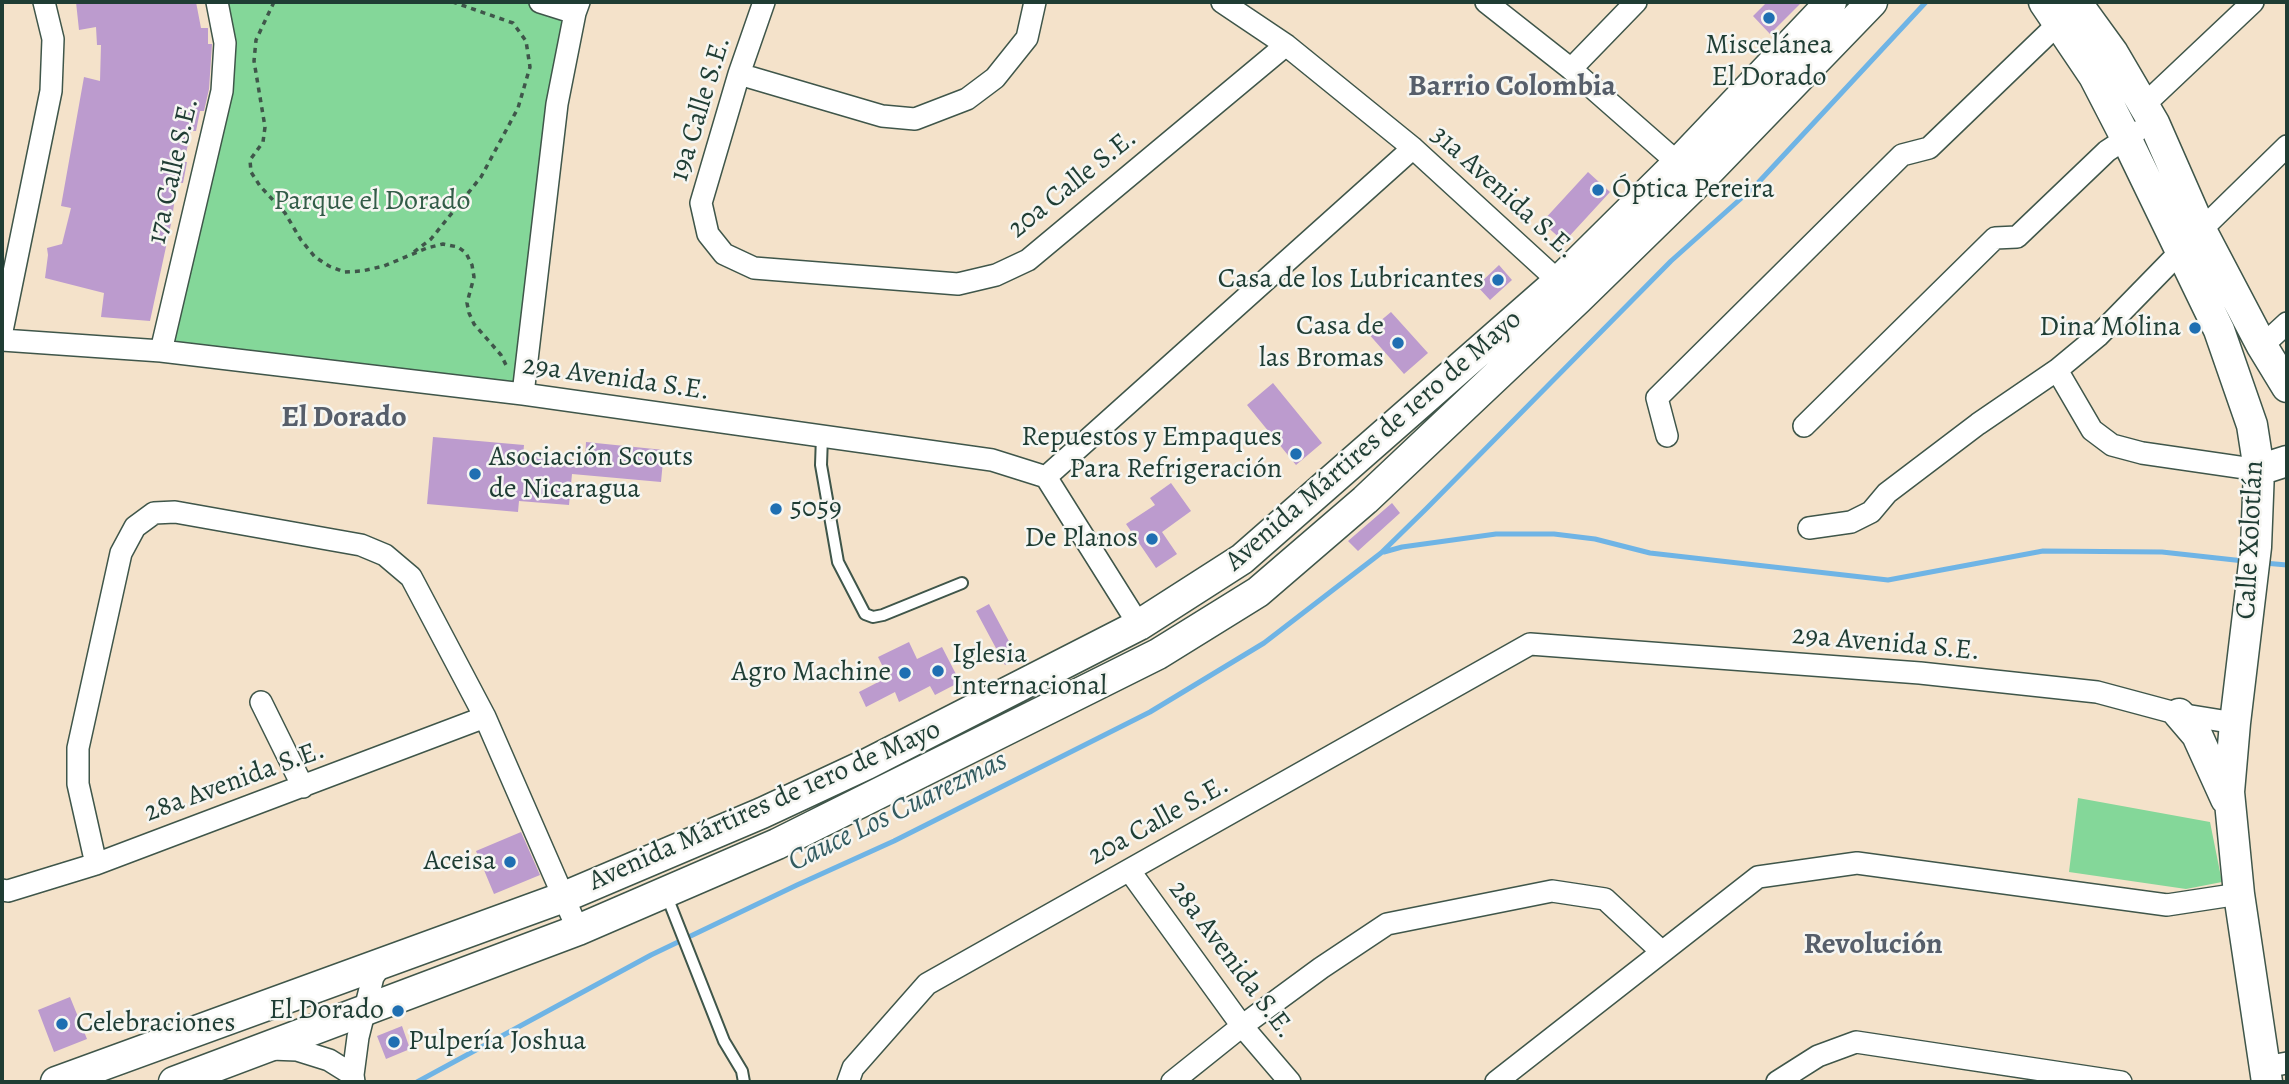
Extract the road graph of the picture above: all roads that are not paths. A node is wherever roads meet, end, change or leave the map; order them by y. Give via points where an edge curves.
1 (44, 2) edge
2 (217, 2) edge
3 (540, 2) edge
4 (764, 2) edge
5 (1035, 2) edge
6 (1222, 2) edge
7 (1486, 2) edge
8 (1636, 2) edge
9 (1831, 2) edge
10 (1872, 2) edge
11 (2253, 2) edge
12 (577, 7) edge
13 (2060, 9) edge
14 (1286, 45) junction
15 (1571, 69) junction
16 (739, 74) junction
17 (2149, 114) junction
18 (2126, 138) junction
19 (2287, 146) edge
20 (1413, 148) junction
21 (1678, 163) junction
22 (708, 234) joint
23 (2191, 241) junction
24 (1569, 290) junction
25 (2286, 325) edge
26 (2219, 330) junction
27 (2, 331) edge
28 (2, 340) edge
29 (2262, 346) junction
30 (161, 351) junction
31 (2057, 370) junction
32 (2287, 387) edge
33 (523, 394) junction
34 (1804, 426) dead end
35 (822, 436) junction
36 (1667, 436) dead end
37 (2287, 461) edge
38 (2259, 470) junction
39 (1046, 477) junction
40 (1809, 528) dead end
41 (962, 583) dead end
42 (1139, 625) junction
43 (1530, 644) joint
44 (261, 702) dead end
45 (2179, 714) junction
46 (485, 717) junction
47 (2235, 723) junction
48 (303, 788) junction
49 (2231, 812) junction
50 (762, 813) junction
51 (777, 844) junction
52 (96, 864) junction
53 (1129, 870) junction
54 (2, 890) edge
55 (2239, 894) junction
56 (564, 897) junction
57 (669, 902) junction
58 (579, 930) junction
59 (1661, 951) junction
60 (382, 962) junction
61 (364, 1010) junction
62 (1242, 1026) junction
63 (266, 1048) junction
64 (2273, 1071) edge
65 (353, 1079) edge
66 (184, 1080) edge
67 (56, 1082) edge
68 (744, 1082) edge
69 (848, 1082) edge
70 (1172, 1082) edge
71 (1290, 1082) edge
72 (1496, 1082) edge
73 (1777, 1082) edge
74 (2122, 1082) edge

1 - 27 street via 53,39 51,91
2 - 30 street, 17a Calle S.E. via 225,43 222,91
3 - 12 street
4 - 16 street, 19a Calle S.E.
5 - 16 street via 1027,38 995,78 967,99 915,119 882,116
6 - 14 street, 31a Avenida S.E.
7 - 15 street
8 - 15 street
9 - 21 main road, Avenida Mártires de 1ero de Mayo
10 - 24 main road, Avenida Mártires de 1ero de Mayo via 1699,181
11 - 17 street
12 - 33 street via 557,104
13 - 17 main road, Calle Xolotlán via 2113,52
13 - 18 main road, Calle Xolotlán
13 - 36 street via 1929,148 1902,155 1657,398
14 - 20 street, 31a Avenida S.E.
14 - 22 street, 20a Calle S.E. via 1028,260 996,275 958,284 754,268 723,254
15 - 21 street
16 - 22 street, 19a Calle S.E. via 701,202
17 - 18 street
17 - 23 main road, Calle Xolotlán
18 - 23 main road, Calle Xolotlán
18 - 34 street via 2017,237 1995,239
19 - 23 street
20 - 24 street, 31a Avenida S.E.
20 - 39 street
21 - 24 main road, Avenida Mártires de 1ero de Mayo
23 - 26 main road, Calle Xolotlán
23 - 29 main road, Calle Xolotlán
23 - 31 street
24 - 42 main road, Avenida Mártires de 1ero de Mayo via 1400,423 1242,559
24 - 51 main road, Avenida Mártires de 1ero de Mayo via 1365,500 1258,592 1158,654
25 - 29 street
26 - 32 main road via 2253,362 2270,386
26 - 38 main road, Calle Xolotlán via 2252,425
28 - 30 street, 29a Avenida S.E.
29 - 32 main road, Calle Xolotlán
30 - 33 street, 29a Avenida S.E.
31 - 38 street via 2092,430 2112,445
31 - 40 street via 1887,493 1871,512 1851,522
33 - 35 street, 29a Avenida S.E.
35 - 39 street, 29a Avenida S.E. via 992,460
35 - 41 lane via 821,465 838,562 865,614 883,615
37 - 38 main road
38 - 47 main road, Calle Xolotlán via 2256,547
39 - 42 street
42 - 50 main road, Avenida Mártires de 1ero de Mayo
43 - 45 street, 29a Avenida S.E. via 1920,673 2097,692
43 - 53 street, 20a Calle S.E.
44 - 48 street
45 - 47 street, 29a Avenida S.E.
45 - 49 main road via 2197,735
46 - 48 street, 28a Avenida S.E.
46 - 52 street via 411,577 385,555 361,545 175,512 154,513 135,527 121,553 78,748 78,784
46 - 56 street
47 - 49 main road, Calle Xolotlán
48 - 52 street, 28a Avenida S.E.
49 - 55 main road, Calle Xolotlán
50 - 51 main road
50 - 56 main road, Avenida Mártires de 1ero de Mayo
51 - 57 main road, Avenida Mártires de 1ero de Mayo
52 - 54 street, 28a Avenida S.E.
53 - 62 street, 28a Avenida S.E.
53 - 69 street, 20a Calle S.E. via 928,984 853,1068
55 - 59 street via 2167,905 1857,863 1758,877
55 - 64 main road, Calle Xolotlán
56 - 58 street
56 - 60 main road, Avenida Mártires de 1ero de Mayo
57 - 58 main road, Avenida Mártires de 1ero de Mayo
57 - 68 lane
58 - 61 main road, Avenida Mártires de 1ero de Mayo
59 - 62 street via 1605,898 1552,891 1387,924
59 - 72 street
60 - 61 street
60 - 67 main road, Avenida Mártires de 1ero de Mayo
61 - 63 main road, Avenida Mártires de 1ero de Mayo
61 - 65 street
62 - 70 street
62 - 71 street, 28a Avenida S.E.
63 - 65 street via 297,1050 329,1060
63 - 66 main road, Avenida Mártires de 1ero de Mayo
73 - 74 street via 1818,1056 1857,1042

